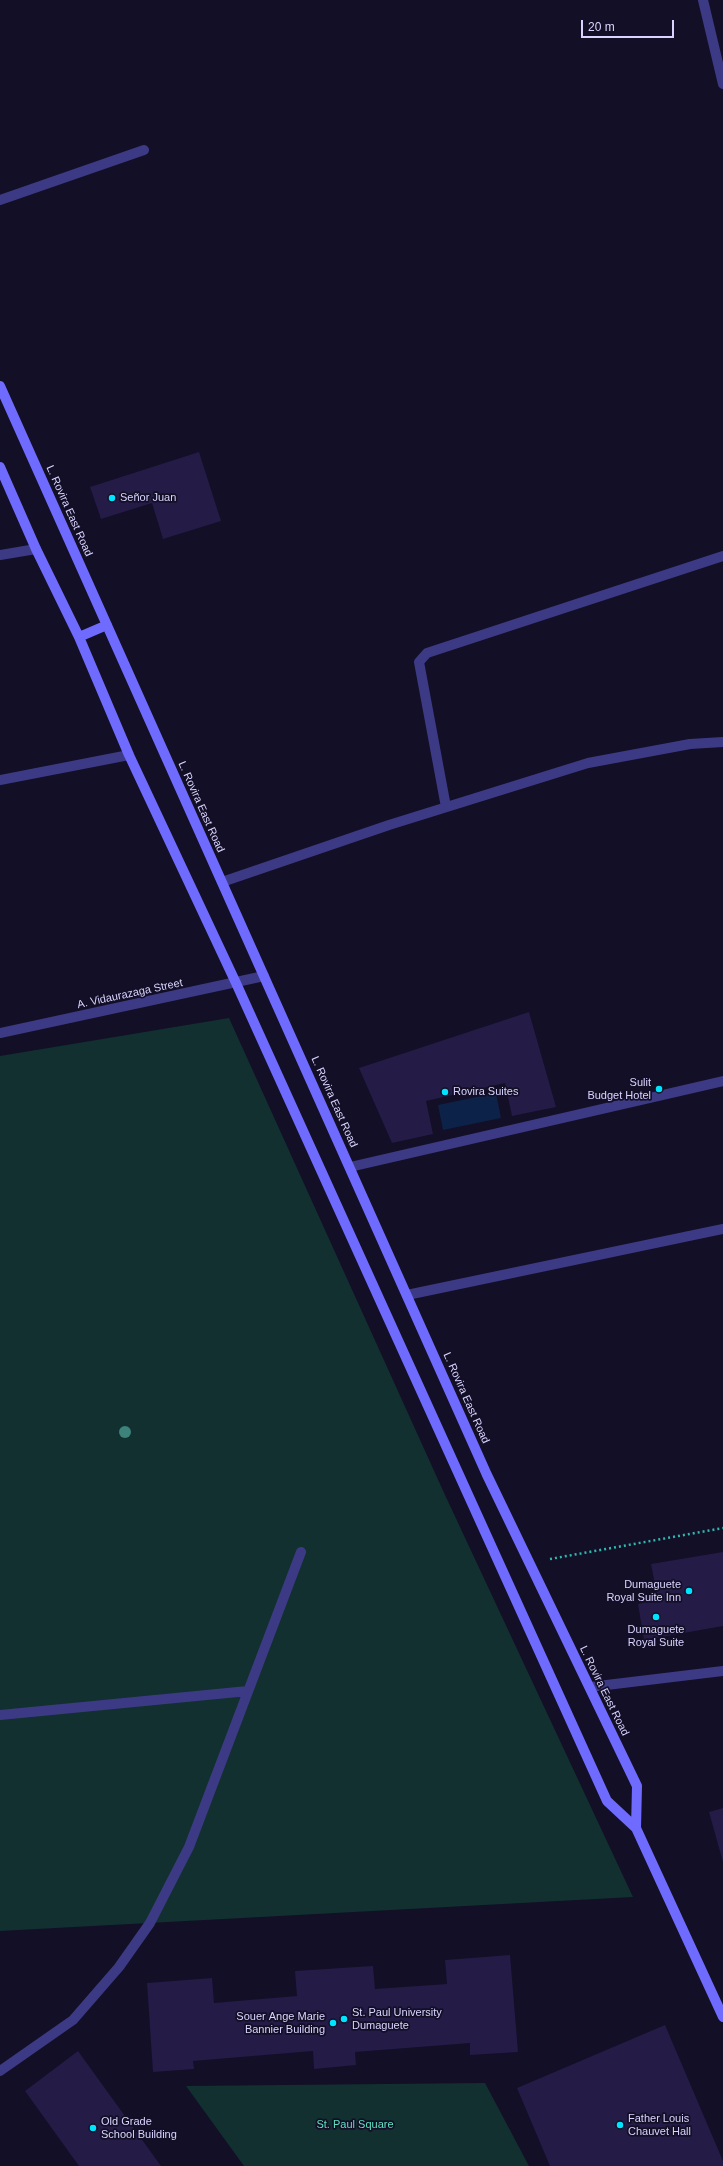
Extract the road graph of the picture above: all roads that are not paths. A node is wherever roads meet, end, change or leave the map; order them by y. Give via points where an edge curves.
1 (703, 0) edge
2 (723, 84) edge
3 (144, 150) dead end
4 (0, 200) edge
5 (0, 386) edge
6 (0, 467) edge
7 (36, 549) junction
8 (0, 555) edge
9 (723, 556) edge
10 (107, 625) junction
11 (78, 637) junction
12 (723, 742) edge
13 (129, 755) junction
14 (0, 780) edge
15 (446, 807) junction
16 (222, 882) junction
17 (264, 976) junction
18 (236, 983) junction
19 (0, 1033) edge
20 (723, 1080) edge
21 (350, 1167) junction
22 (723, 1229) edge
23 (407, 1295) junction
24 (301, 1552) dead end
25 (723, 1671) edge
26 (590, 1688) junction
27 (248, 1691) junction
28 (0, 1715) edge
29 (636, 1828) junction
30 (723, 2017) edge
31 (0, 2071) edge

1 - 2 street
3 - 4 street
5 - 10 main road, L. Rovira East Road
6 - 7 main road, L. Rovira East Road
7 - 8 street
7 - 11 main road, L. Rovira East Road
9 - 15 street via 427,653 419,662
10 - 11 main road
10 - 16 main road, L. Rovira East Road
11 - 13 main road, L. Rovira East Road
12 - 15 street via 690,744 588,763
13 - 14 street
13 - 18 main road, L. Rovira East Road
15 - 16 street
16 - 17 main road, L. Rovira East Road
17 - 18 street, A. Vidaurazaga Street
17 - 21 main road, L. Rovira East Road
18 - 19 street, A. Vidaurazaga Street
18 - 29 main road, L. Rovira East Road via 607,1801
20 - 21 street
21 - 23 main road, L. Rovira East Road
22 - 23 street
23 - 26 main road, L. Rovira East Road via 487,1475
24 - 27 street
25 - 26 street
26 - 29 main road, L. Rovira East Road via 637,1786
27 - 28 street
27 - 31 street via 189,1847 150,1923 119,1967 74,2020
29 - 30 main road, L. Rovira East Road

